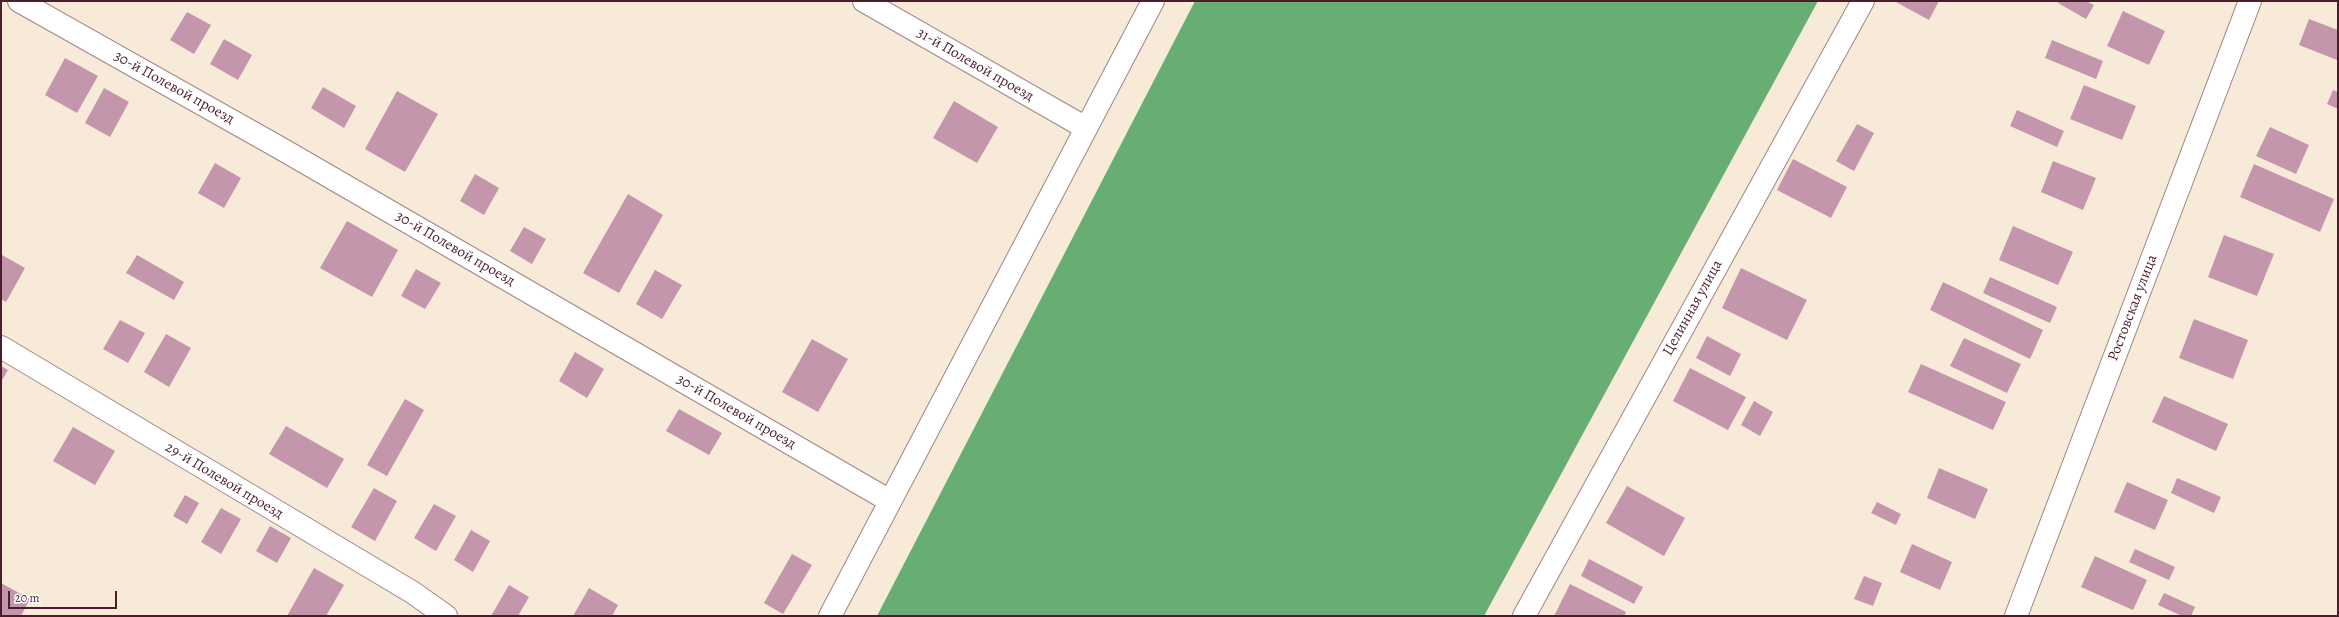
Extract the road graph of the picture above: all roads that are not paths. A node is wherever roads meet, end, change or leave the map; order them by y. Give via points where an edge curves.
1 (19, 1) edge
2 (864, 1) edge
3 (1153, 1) edge
4 (1863, 1) edge
5 (2250, 1) edge
6 (1086, 128) junction
7 (1, 347) edge
8 (890, 501) junction
9 (446, 616) edge
10 (830, 616) edge
11 (1524, 616) edge
12 (2016, 616) edge

1 - 8 street, 30-й Полевой проезд via 280,148
2 - 6 street, 31-й Полевой проезд
3 - 6 street
4 - 11 street, Целинная улица
5 - 12 street, Ростовская улица
6 - 8 street
7 - 9 street, 29-й Полевой проезд via 412,592
8 - 10 street

